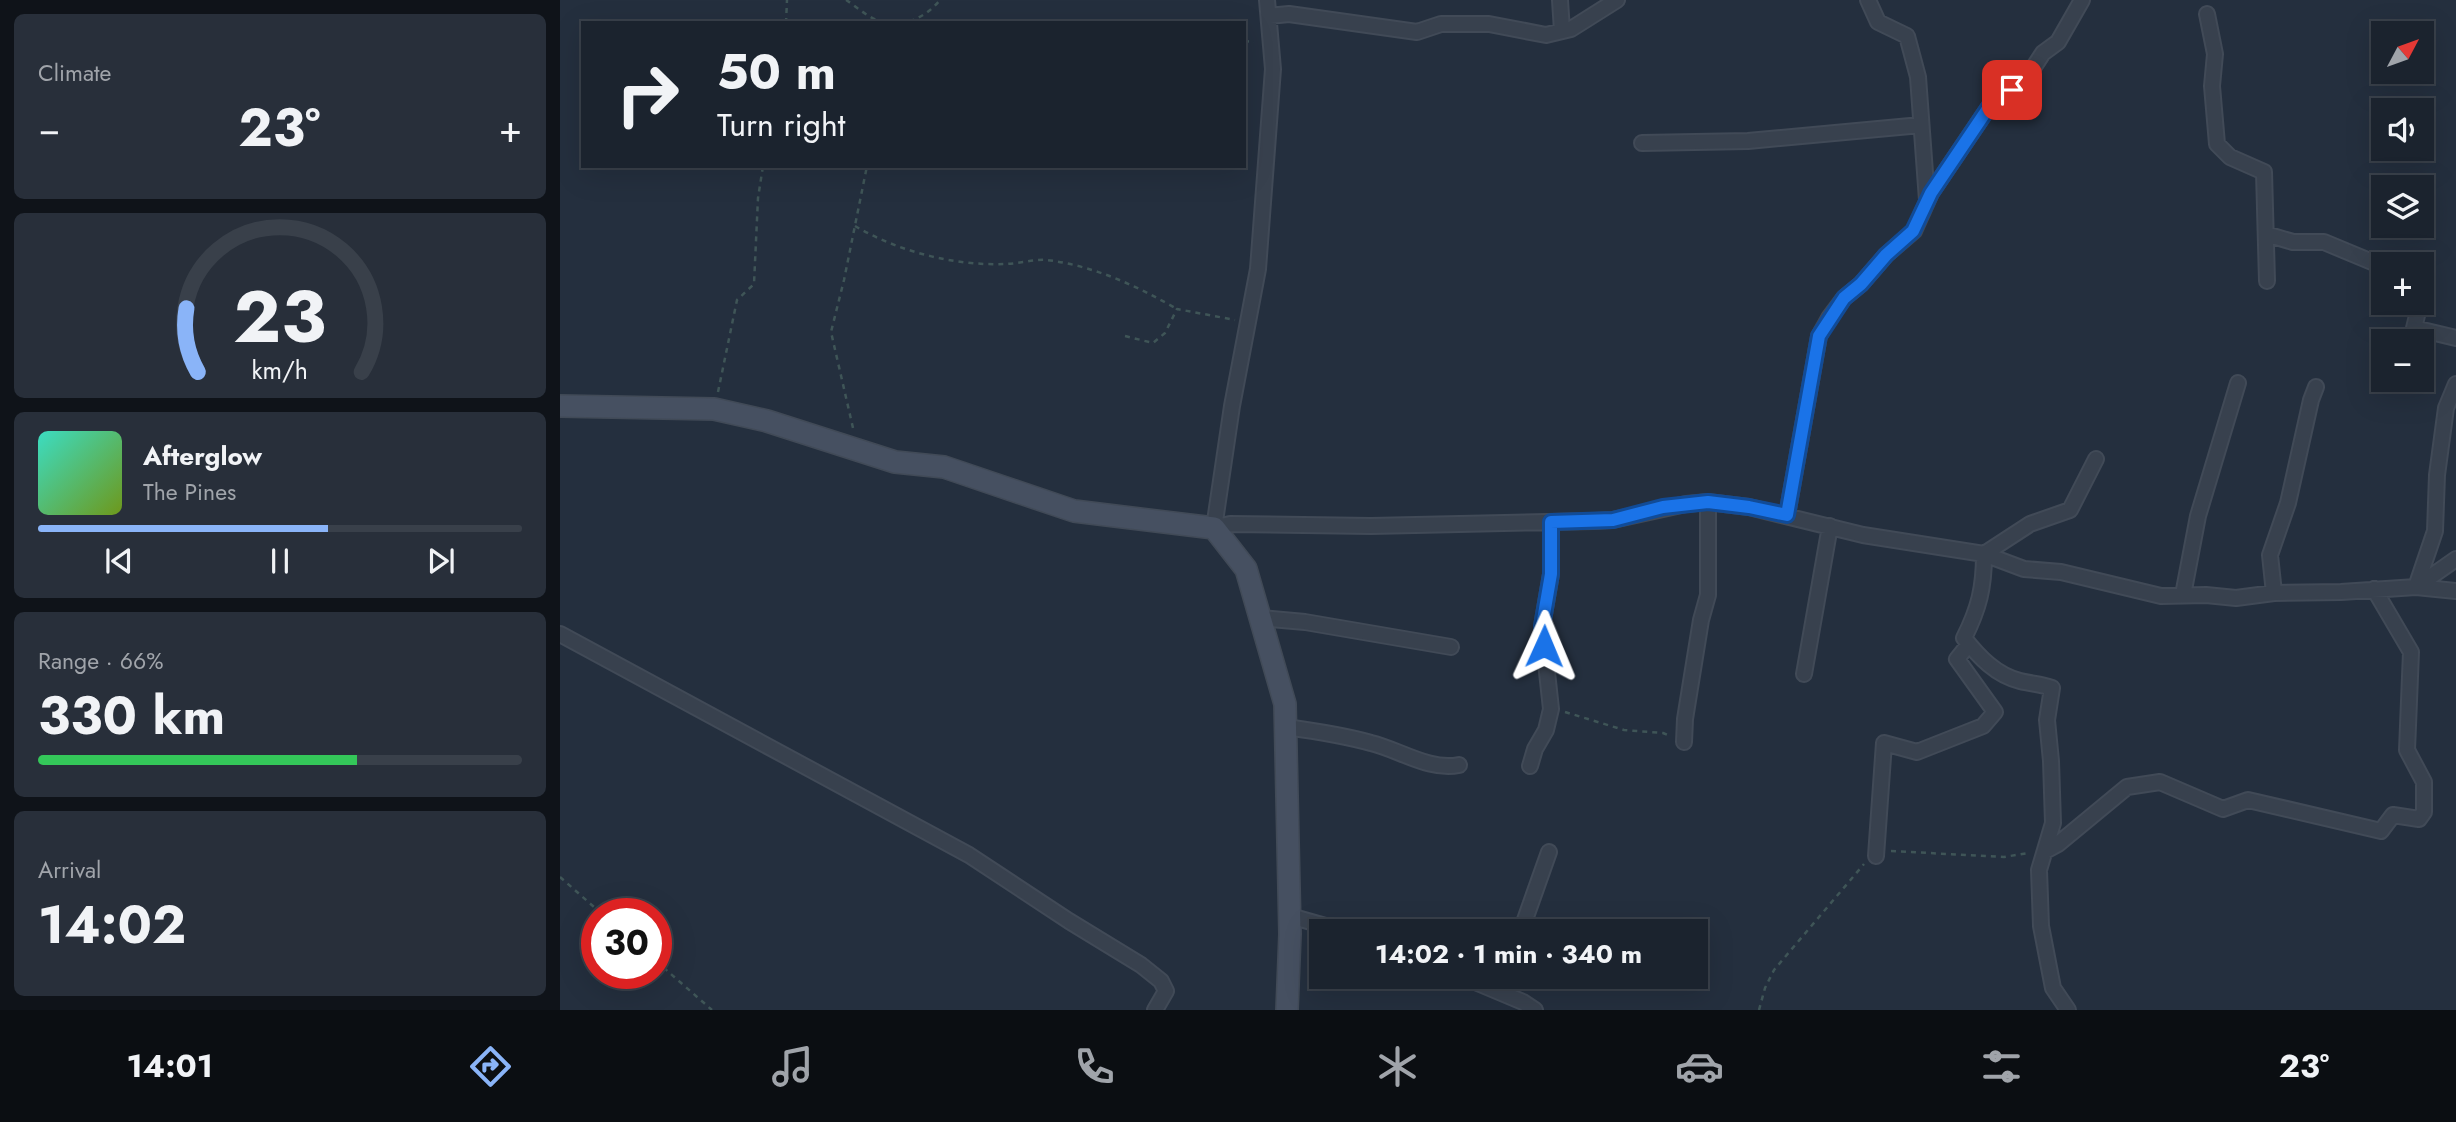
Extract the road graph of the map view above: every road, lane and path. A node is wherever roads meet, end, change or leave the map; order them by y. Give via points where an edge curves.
1 (787, 0) edge
2 (846, 0) edge
3 (940, 0) edge
4 (1267, 0) edge
5 (1560, 0) edge
6 (1617, 0) edge
7 (1866, 0) edge
8 (2082, 0) edge
9 (868, 14) junction
10 (2207, 14) dead end
11 (1269, 16) junction
12 (786, 21) edge
13 (873, 21) edge
14 (879, 21) edge
15 (914, 21) edge
16 (1562, 31) junction
17 (1921, 125) junction
18 (1642, 143) dead end
19 (764, 168) edge
20 (866, 168) edge
21 (1927, 200) junction
22 (855, 226) junction
23 (2266, 234) junction
24 (2371, 262) edge
25 (2267, 281) dead end
26 (1177, 309) junction
27 (2417, 315) edge
28 (1248, 322) junction
29 (1125, 336) dead end
30 (2456, 338) edge
31 (2238, 383) dead end
32 (2456, 384) edge
33 (2316, 387) dead end
34 (560, 406) edge
35 (715, 409) junction
36 (856, 449) junction
37 (2096, 460) dead end
38 (1708, 502) junction
39 (1787, 515) junction
40 (1551, 522) junction
41 (1830, 526) junction
42 (1214, 528) junction
43 (1984, 554) junction
44 (2456, 559) edge
45 (2416, 587) junction
46 (2374, 589) junction
47 (2456, 591) edge
48 (2274, 593) junction
49 (2183, 596) junction
50 (1260, 618) junction
51 (560, 634) edge
52 (1969, 643) junction
53 (1451, 647) dead end
54 (1804, 674) dead end
55 (1551, 709) junction
56 (1286, 727) junction
57 (1684, 742) joint
58 (1459, 765) dead end
59 (1530, 766) dead end
60 (2045, 851) junction
61 (1549, 852) dead end
62 (1875, 856) junction
63 (560, 877) edge
64 (584, 898) edge
65 (1290, 916) junction
66 (1525, 919) edge
67 (1309, 921) edge
68 (672, 975) edge
69 (1493, 989) edge
70 (1501, 989) edge
71 (1500, 992) junction
72 (712, 1010) edge
73 (1155, 1010) edge
74 (1287, 1010) edge
75 (1535, 1010) edge
76 (1759, 1010) edge
77 (2068, 1010) edge

1 - 12 path
2 - 9 path
3 - 15 path
4 - 11 street
5 - 16 street
6 - 16 street
7 - 17 street via 1878,22 1907,36 1918,78
8 - 21 street via 2058,42 2043,53 2024,82 1989,107
9 - 13 path
9 - 14 path
10 - 23 street via 2215,54 2212,86 2217,144 2230,157 2264,172
11 - 16 street via 1289,14 1417,32 1441,24 1489,24 1546,35
11 - 28 street via 1273,69 1258,269
17 - 18 street via 1748,141
17 - 21 street
19 - 35 path via 754,284 737,300
20 - 22 path
21 - 39 street via 1913,231 1844,298 1819,336
22 - 26 path via 912,252 974,263 1043,260 1072,264 1109,274
22 - 36 path via 831,332
23 - 24 street via 2293,242 2324,242
23 - 25 street
26 - 28 path
26 - 29 path via 1165,333 1153,343
27 - 30 street via 2414,328
28 - 42 street
31 - 49 street via 2198,516
32 - 45 street via 2446,408 2435,531
33 - 48 street via 2288,503 2270,555
34 - 35 street
35 - 36 street
36 - 42 street via 895,462 944,467 1074,511
37 - 43 street via 2070,510 2030,524
38 - 39 street
38 - 40 street via 1613,520
38 - 57 street via 1708,595
39 - 41 street
40 - 42 street via 1230,524
40 - 55 street via 1551,574 1542,626
41 - 43 street
41 - 54 street
42 - 50 street via 1246,569
43 - 49 street via 2024,569 2062,572 2161,596
43 - 52 street via 1978,612 1964,638
44 - 45 street
45 - 46 street
45 - 47 street
46 - 48 street
46 - 60 street via 2411,652 2407,750 2424,782 2424,812 2419,819 2393,814 2381,831 2248,800 2223,809 2160,782 2127,787
48 - 49 street via 2236,598
50 - 53 street
50 - 56 street via 1286,704
51 - 73 street via 969,855 1141,964 1166,991
52 - 60 street via 2000,673 2052,688 2047,720 2053,824
52 - 62 street via 1957,659 1994,712 1983,726 1917,752 1885,743
55 - 57 path via 1623,730 1663,733
55 - 59 street
56 - 58 street via 1373,743 1417,760
56 - 65 street
60 - 62 path via 2004,856 1885,851
60 - 77 street via 2039,870 2041,926 2053,988
61 - 66 street
62 - 76 path via 1774,970
63 - 64 path
65 - 67 street
65 - 74 street
68 - 72 path
69 - 71 street
70 - 71 street
71 - 75 street

